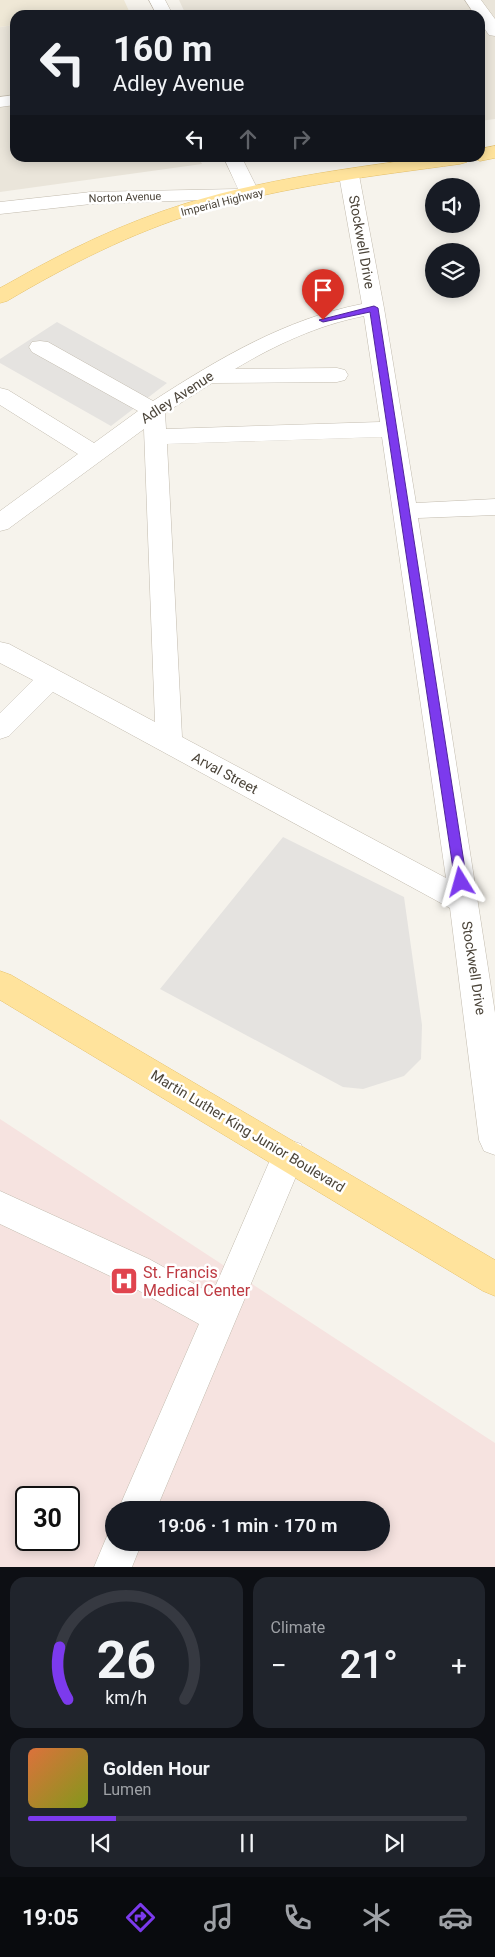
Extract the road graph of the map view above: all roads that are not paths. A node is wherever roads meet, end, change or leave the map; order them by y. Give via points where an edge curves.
1 (485, 17) edge
2 (495, 31) edge
3 (235, 162) edge
4 (434, 162) edge
5 (349, 175) junction
6 (250, 194) junction
7 (0, 208) edge
8 (2, 292) edge
9 (374, 308) junction
10 (40, 347) dead end
11 (337, 375) dead end
12 (210, 376) junction
13 (0, 395) edge
14 (154, 411) junction
15 (393, 430) junction
16 (156, 437) junction
17 (95, 454) junction
18 (495, 506) edge
19 (406, 510) junction
20 (0, 523) edge
21 (0, 651) edge
22 (51, 678) junction
23 (0, 730) edge
24 (169, 742) junction
25 (464, 901) junction
26 (0, 984) edge
27 (490, 1040) edge
28 (495, 1140) edge
29 (289, 1155) junction
30 (0, 1207) edge
31 (495, 1279) edge
32 (220, 1317) junction
33 (141, 1501) edge
34 (119, 1551) edge
35 (113, 1567) edge

1 - 2 street
3 - 6 street
4 - 5 main road, Imperial Highway
5 - 6 main road, Imperial Highway
5 - 9 street, Stockwell Drive
6 - 7 street, Norton Avenue via 91,198
6 - 8 main road, Imperial Highway via 157,219
9 - 12 street, Adley Avenue via 323,320 261,346
9 - 15 street, Stockwell Drive
10 - 14 street
11 - 12 street
12 - 14 street, Adley Avenue
13 - 17 street
14 - 16 street
14 - 17 street, Adley Avenue
15 - 16 street
15 - 19 street, Stockwell Drive
16 - 24 street
17 - 20 street, Adley Avenue
18 - 19 street
19 - 25 street, Stockwell Drive
21 - 22 street
22 - 23 street
22 - 24 street, Arval Street
24 - 25 street, Arval Street
25 - 27 street, Stockwell Drive
26 - 29 main road, Martin Luther King Junior Boulevard
27 - 28 street, Stockwell Drive
29 - 31 main road, Martin Luther King Junior Boulevard
29 - 32 street
30 - 32 street via 137,1271
32 - 33 street
34 - 35 street

